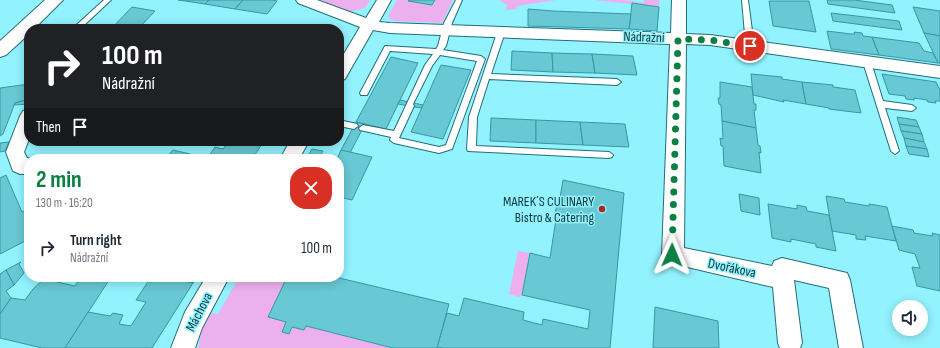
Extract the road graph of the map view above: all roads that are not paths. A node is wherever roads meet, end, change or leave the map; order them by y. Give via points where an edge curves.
1 (55, 0) edge
2 (108, 0) edge
3 (304, 0) edge
4 (384, 0) edge
5 (458, 0) edge
6 (679, 0) edge
7 (745, 0) edge
8 (27, 24) edge
9 (82, 24) edge
10 (369, 25) junction
11 (24, 27) edge
12 (446, 30) junction
13 (501, 32) junction
14 (678, 39) junction
15 (2, 46) edge
16 (750, 46) junction
17 (438, 52) junction
18 (867, 62) junction
19 (344, 67) edge
20 (940, 72) edge
21 (486, 76) junction
22 (617, 82) dead end
23 (364, 93) dead end
24 (881, 104) junction
25 (912, 108) dead end
26 (344, 124) edge
27 (354, 126) dead end
28 (363, 128) dead end
29 (24, 129) edge
30 (396, 136) junction
31 (895, 151) dead end
32 (609, 155) dead end
33 (24, 166) edge
34 (784, 279) junction
35 (215, 282) edge
36 (790, 343) dead end
37 (183, 348) edge
38 (851, 348) edge

1 - 8 street
2 - 9 lane
3 - 10 street
4 - 10 street
5 - 12 lane
6 - 14 street, Dvořákova
7 - 16 lane
10 - 12 street, Nádražní
10 - 19 street
11 - 15 street
12 - 13 street, Nádražní
12 - 17 lane
13 - 14 street, Nádražní
13 - 21 lane
14 - 16 street, Nádražní via 710,40
14 - 34 street, Dvořákova via 672,255
16 - 18 street, Nádražní
17 - 23 lane via 388,48
17 - 30 lane via 429,65
17 - 30 lane via 481,59 449,147 439,150 394,140
18 - 20 street, Nádražní
18 - 24 lane
21 - 22 lane
21 - 32 lane via 473,117 471,149
24 - 25 lane
24 - 31 lane
26 - 27 lane
28 - 30 lane
29 - 33 street via 15,152 20,166
34 - 36 street
34 - 38 street via 782,268 830,274 839,280
35 - 37 street, Máchova via 198,308

